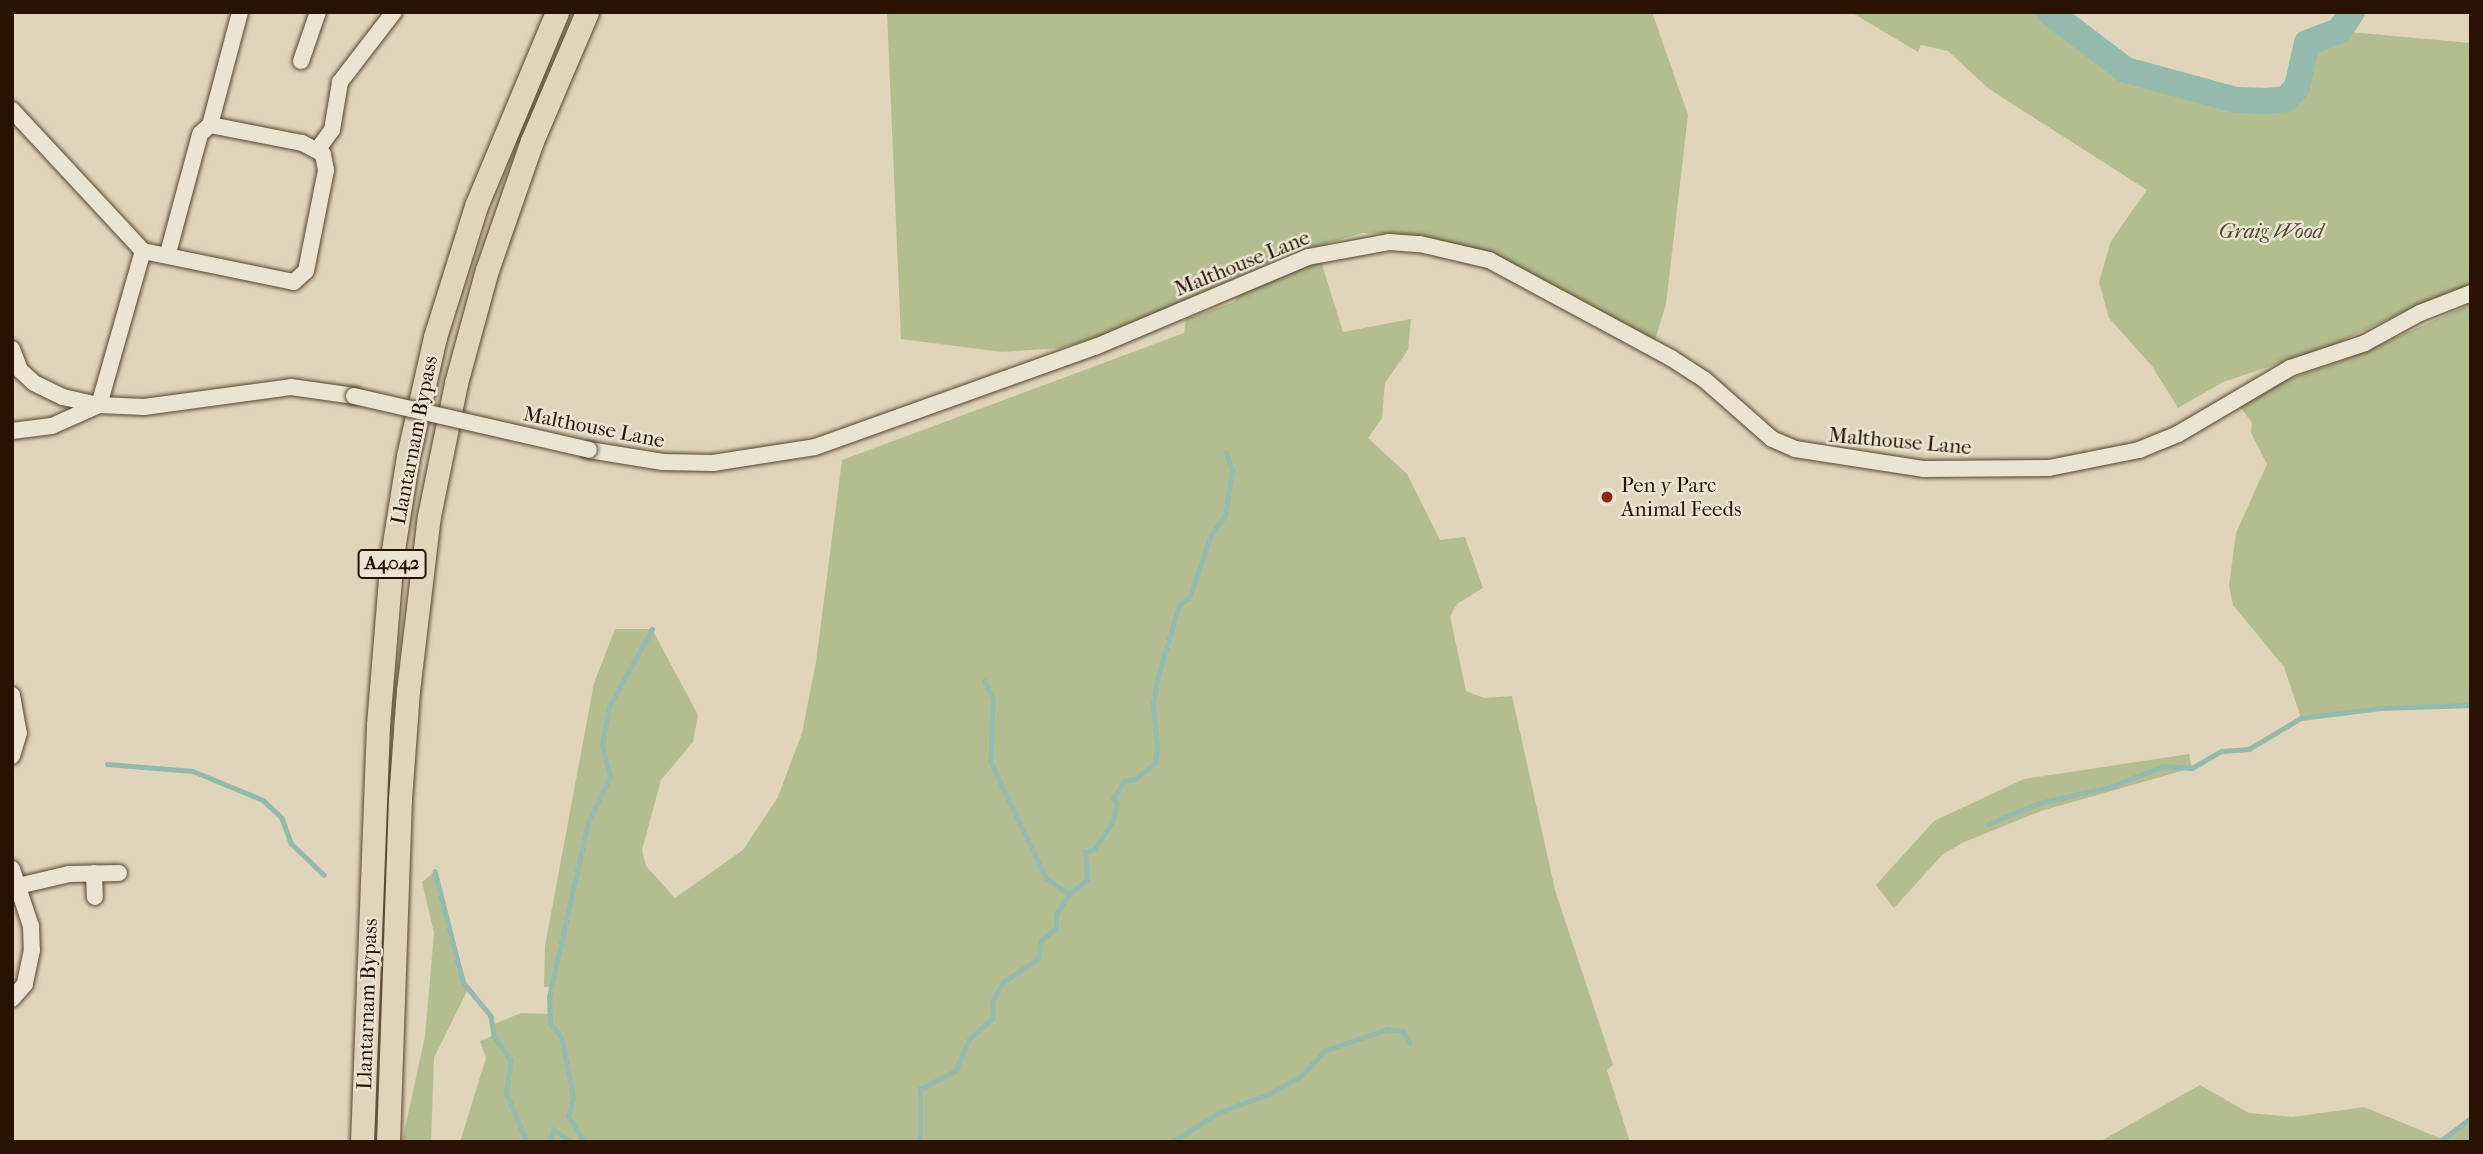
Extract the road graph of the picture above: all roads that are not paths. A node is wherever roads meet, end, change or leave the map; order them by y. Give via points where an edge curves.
1 (240, 12) edge
2 (318, 12) edge
3 (394, 12) edge
4 (557, 12) edge
5 (587, 12) edge
6 (301, 61) dead end
7 (12, 110) edge
8 (210, 125) junction
9 (318, 149) junction
10 (144, 251) junction
11 (168, 253) junction
12 (2471, 293) edge
13 (12, 349) edge
14 (99, 405) junction
15 (12, 431) edge
16 (12, 695) edge
17 (12, 756) edge
18 (12, 869) edge
19 (94, 873) junction
20 (119, 873) dead end
21 (18, 886) junction
22 (94, 897) dead end
23 (12, 999) edge
24 (362, 1142) edge
25 (388, 1142) edge

1 - 8 street
2 - 6 street via 305,38
3 - 9 street via 340,82 332,130
4 - 24 highway, Llantarnam Bypass / A4042 via 476,205 432,348 408,456 392,555 377,724
5 - 25 highway, Llantarnam Bypass / A4042 via 532,141 487,270 456,383 429,516 400,799
7 - 10 street
8 - 9 street
8 - 11 street via 200,134
9 - 11 street via 326,170 306,271 300,278 289,283
10 - 11 street
10 - 14 street
12 - 14 street, Malthouse Lane, bridge via 2420,313 2365,344 2290,368 2178,434 2139,450 2049,468 1924,469 1795,449 1772,439 1705,380 1671,358 1489,260 1420,244 1388,242 1308,257 1095,348 815,447 713,463 663,462 589,450 354,396 290,387 144,407
13 - 14 street via 20,370 34,383 63,397
14 - 15 street, Malthouse Lane via 52,426
16 - 17 street via 19,733
18 - 21 street
19 - 20 street
19 - 21 street
19 - 22 street
21 - 23 street via 32,950 25,984

